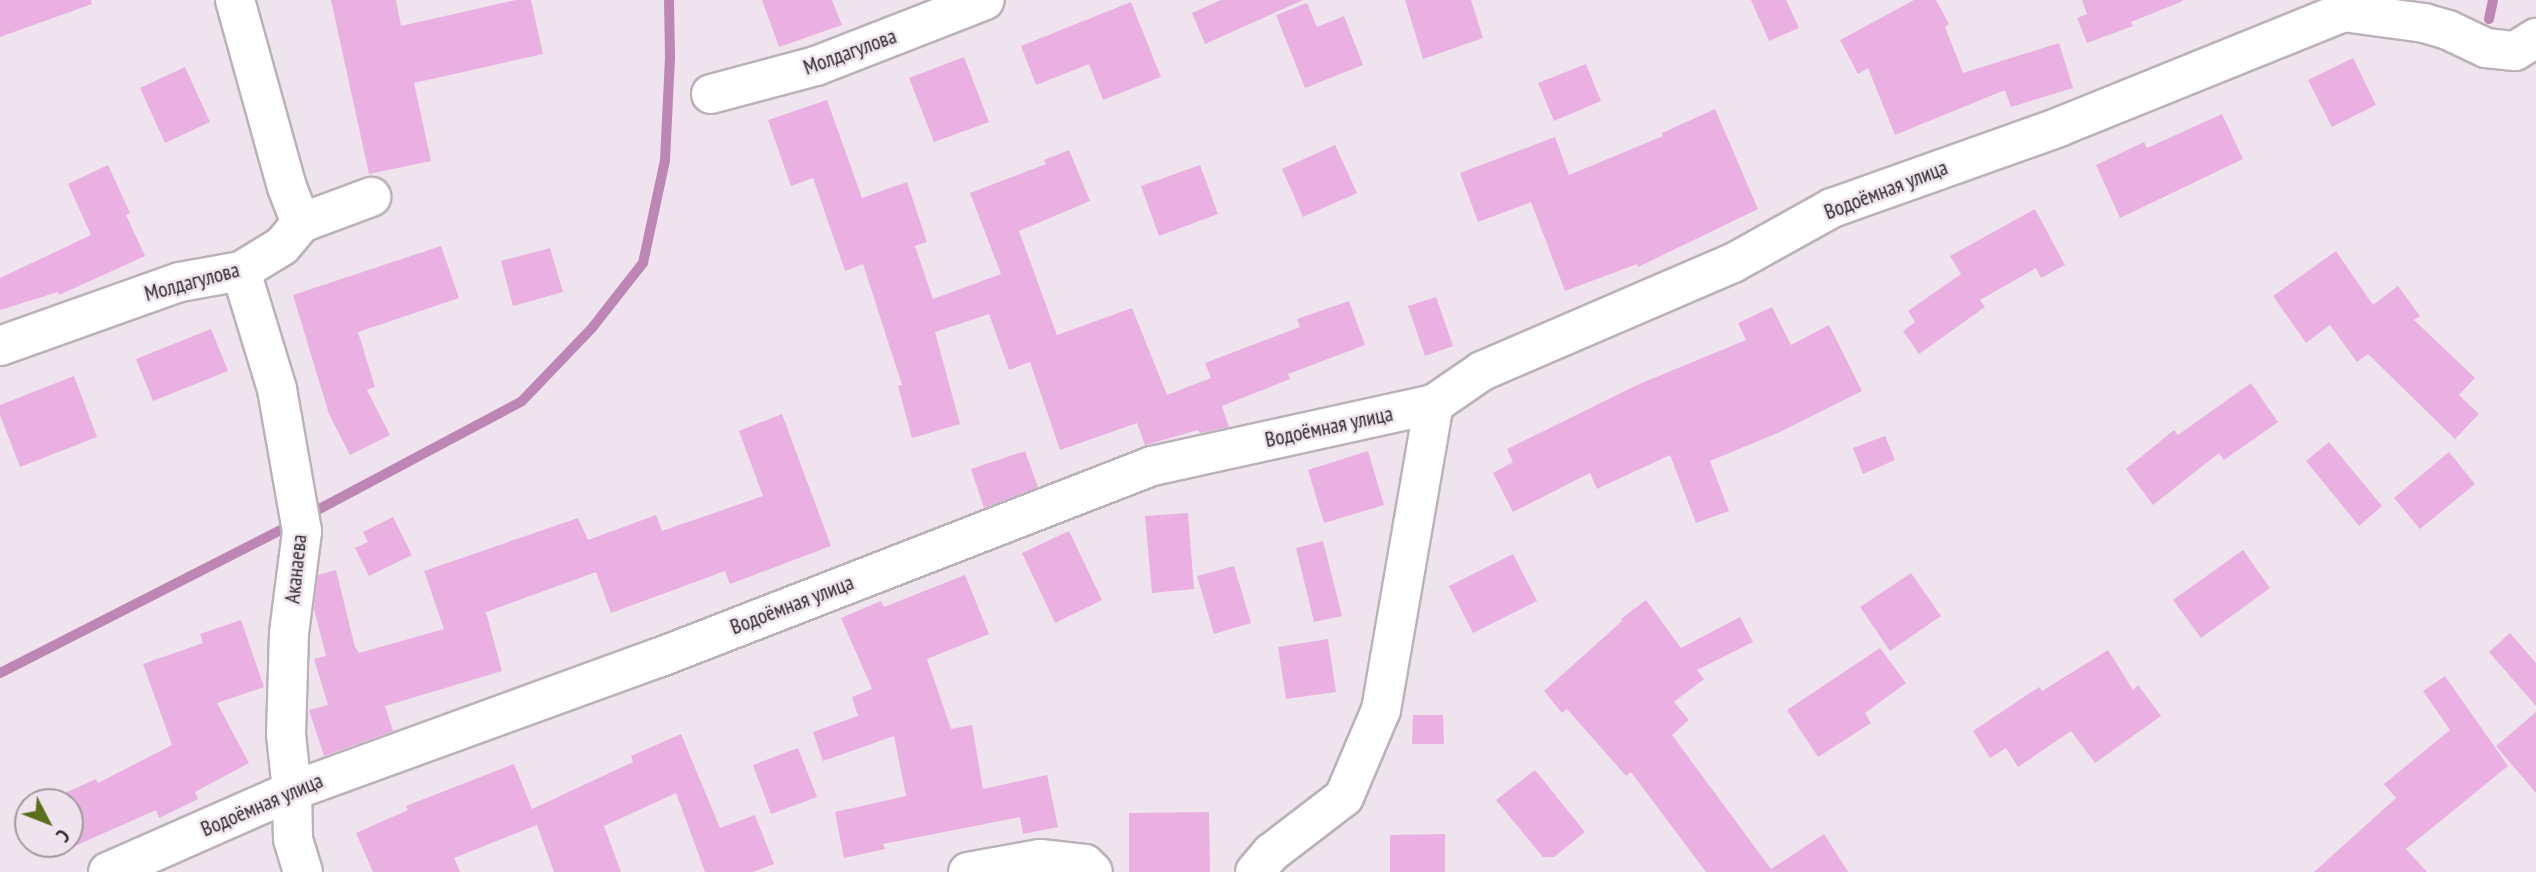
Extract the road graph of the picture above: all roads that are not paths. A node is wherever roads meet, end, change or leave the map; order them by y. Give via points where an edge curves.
1 (235, 0) edge
2 (985, 0) edge
3 (2536, 38) edge
4 (711, 93) dead end
5 (371, 197) dead end
6 (301, 223) junction
7 (241, 271) junction
8 (0, 346) edge
9 (1434, 404) junction
10 (292, 790) junction
11 (108, 872) edge
12 (303, 872) edge
13 (968, 872) edge
14 (1093, 872) edge
15 (1255, 872) edge

1 - 6 street
2 - 4 street, Молдагулова via 816,66
3 - 9 street, Водоёмная улица via 2515,51 2486,48 2424,23 2343,12 2059,127 1832,208 1733,263 1482,371
5 - 6 street, Молдагулова
6 - 7 street, Молдагулова via 282,246
7 - 8 street, Молдагулова via 180,282
7 - 10 street, Аканаева via 277,389 300,514 286,734
9 - 10 street, Водоёмная улица via 1152,466 658,658
9 - 15 street via 1381,710 1344,797 1271,853
10 - 11 street, Водоёмная улица
10 - 12 street, Аканаева via 293,839
13 - 14 street via 1040,859 1085,864

